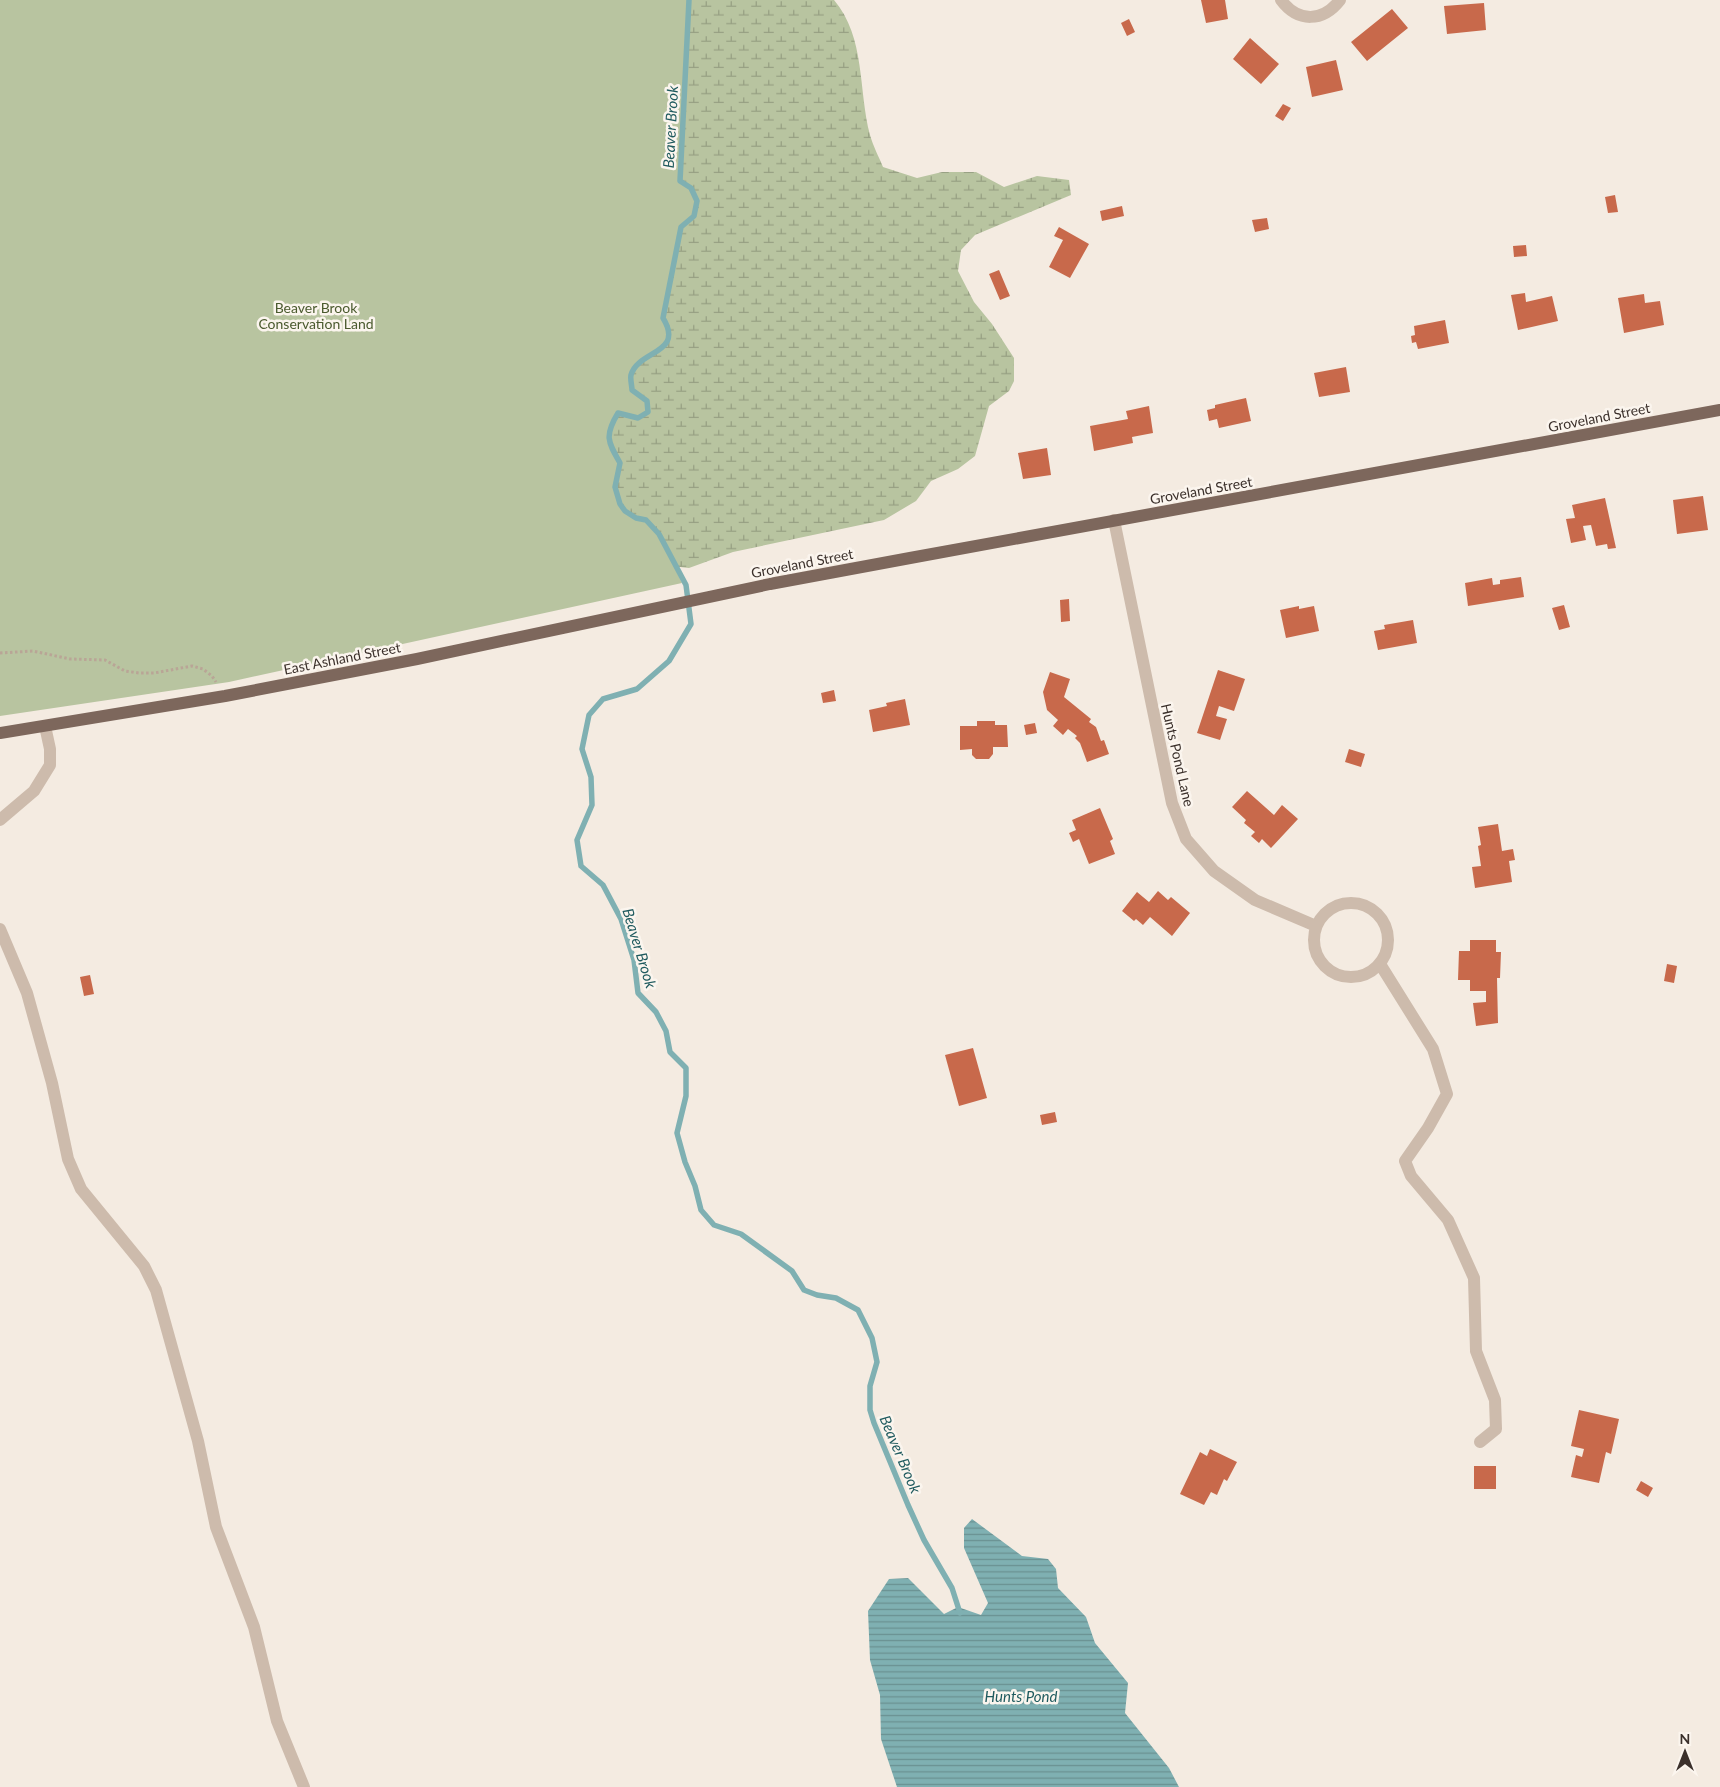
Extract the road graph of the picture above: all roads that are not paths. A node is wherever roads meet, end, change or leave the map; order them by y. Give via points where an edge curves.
1 (1281, 0) edge
2 (1340, 0) edge
3 (1720, 410) edge
4 (1114, 520) junction
5 (682, 603) joint
6 (45, 726) junction
7 (0, 733) edge
8 (0, 820) edge
9 (1316, 926) junction
10 (0, 929) edge
11 (1380, 964) junction
12 (1480, 1442) dead end
13 (304, 1787) edge

1 - 2 street via 1290,10 1312,17 1334,8
3 - 4 main road, Groveland Street
4 - 5 main road, Groveland Street
4 - 9 street, Hunts Pond Lane via 1172,803 1186,840 1214,871 1255,900
5 - 6 main road, East Ashland Street via 417,659
6 - 7 main road, East Ashland Street
6 - 8 street via 50,765 34,790
9 - 11 street via 1315,949 1319,960 1337,974 1360,976
9 - 11 street via 1326,913 1340,904 1364,904 1374,910 1388,930 1389,942
10 - 13 street via 27,993 52,1083 68,1159 77,1182 144,1266 156,1290 198,1441 216,1527 254,1628 277,1721
11 - 12 street via 1433,1049 1447,1094 1405,1161 1411,1176 1448,1220 1474,1278 1476,1351 1495,1400 1496,1429

